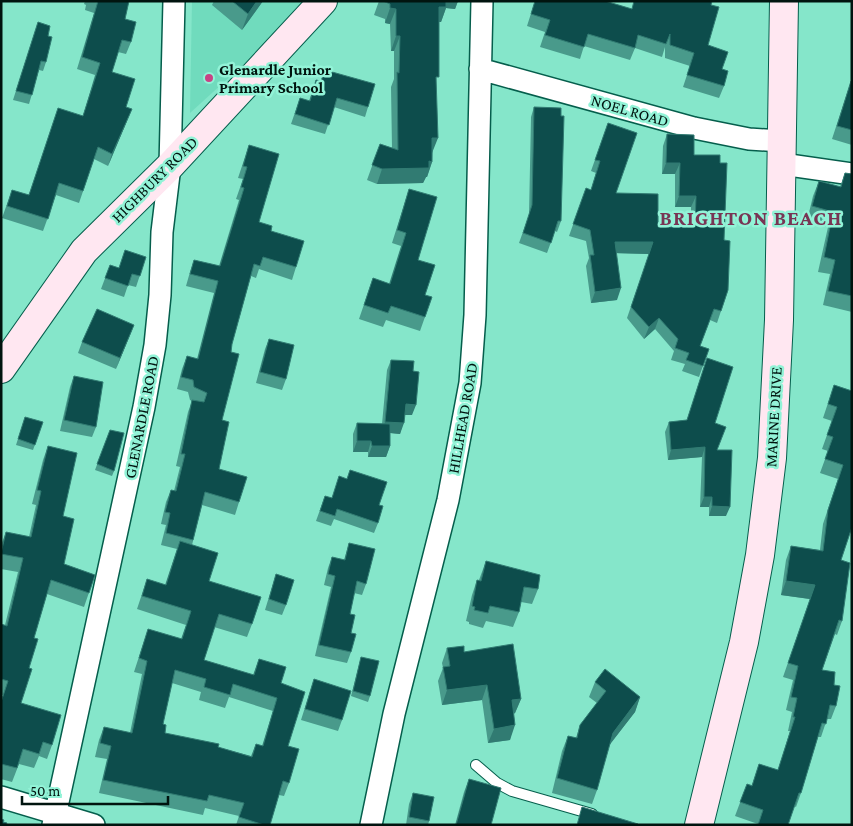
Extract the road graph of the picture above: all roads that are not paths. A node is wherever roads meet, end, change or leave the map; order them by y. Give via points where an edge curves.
1 (174, 1) edge
2 (323, 1) edge
3 (482, 1) edge
4 (784, 1) edge
5 (480, 69) junction
6 (781, 152) junction
7 (170, 166) junction
8 (852, 174) edge
9 (1, 369) edge
10 (476, 765) dead end
11 (1, 797) edge
12 (604, 817) edge
13 (54, 819) edge
14 (94, 825) edge
15 (371, 825) edge
16 (699, 825) edge

1 - 7 street, GLENARDLE ROAD
2 - 7 street, HIGHBURY ROAD
3 - 5 street, HILLHEAD ROAD
4 - 6 street, MARINE DRIVE
5 - 6 street, NOEL ROAD via 694,128 749,139
5 - 15 street, HILLHEAD ROAD via 475,315 470,383 448,500 394,714
6 - 8 street, NOEL ROAD
6 - 16 street, MARINE DRIVE via 779,320 772,458 744,642
7 - 9 street, HIGHBURY ROAD via 84,251
7 - 13 street, GLENARDLE ROAD via 155,345 144,407
10 - 12 lane via 496,783 512,791
11 - 13 street
13 - 14 street

